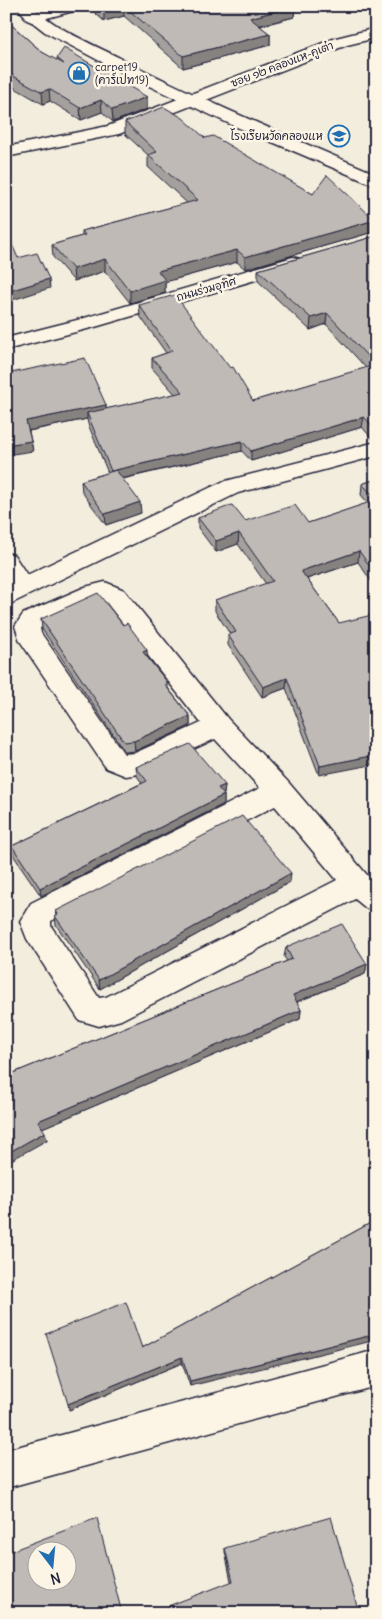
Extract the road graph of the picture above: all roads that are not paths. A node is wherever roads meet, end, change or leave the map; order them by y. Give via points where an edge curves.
1 (76, 6) edge
2 (28, 11) edge
3 (376, 33) edge
4 (190, 100) junction
5 (6, 152) edge
6 (376, 181) edge
7 (308, 259) edge
8 (6, 344) edge
9 (376, 449) edge
10 (6, 561) edge
11 (14, 592) edge
12 (219, 726) junction
13 (279, 791) junction
14 (366, 892) edge
15 (376, 1368) edge
16 (6, 1469) edge

1 - 2 street
2 - 4 street via 61,34
3 - 4 street, ซอย ๑๒ คลองแห-คูเต่า via 342,40
4 - 5 street, ซอย ๑๒ คลองแห-คูเต่า via 113,130
4 - 6 street
7 - 8 street, ถนนร่วมอุทิศ
9 - 11 street via 230,487
10 - 11 street
12 - 12 street via 139,763 126,765 115,762 28,635 27,626 32,620 94,593 110,593
12 - 13 street
13 - 14 street
13 - 14 street via 41,912 35,921 37,930 90,1010 110,1010
15 - 16 street

